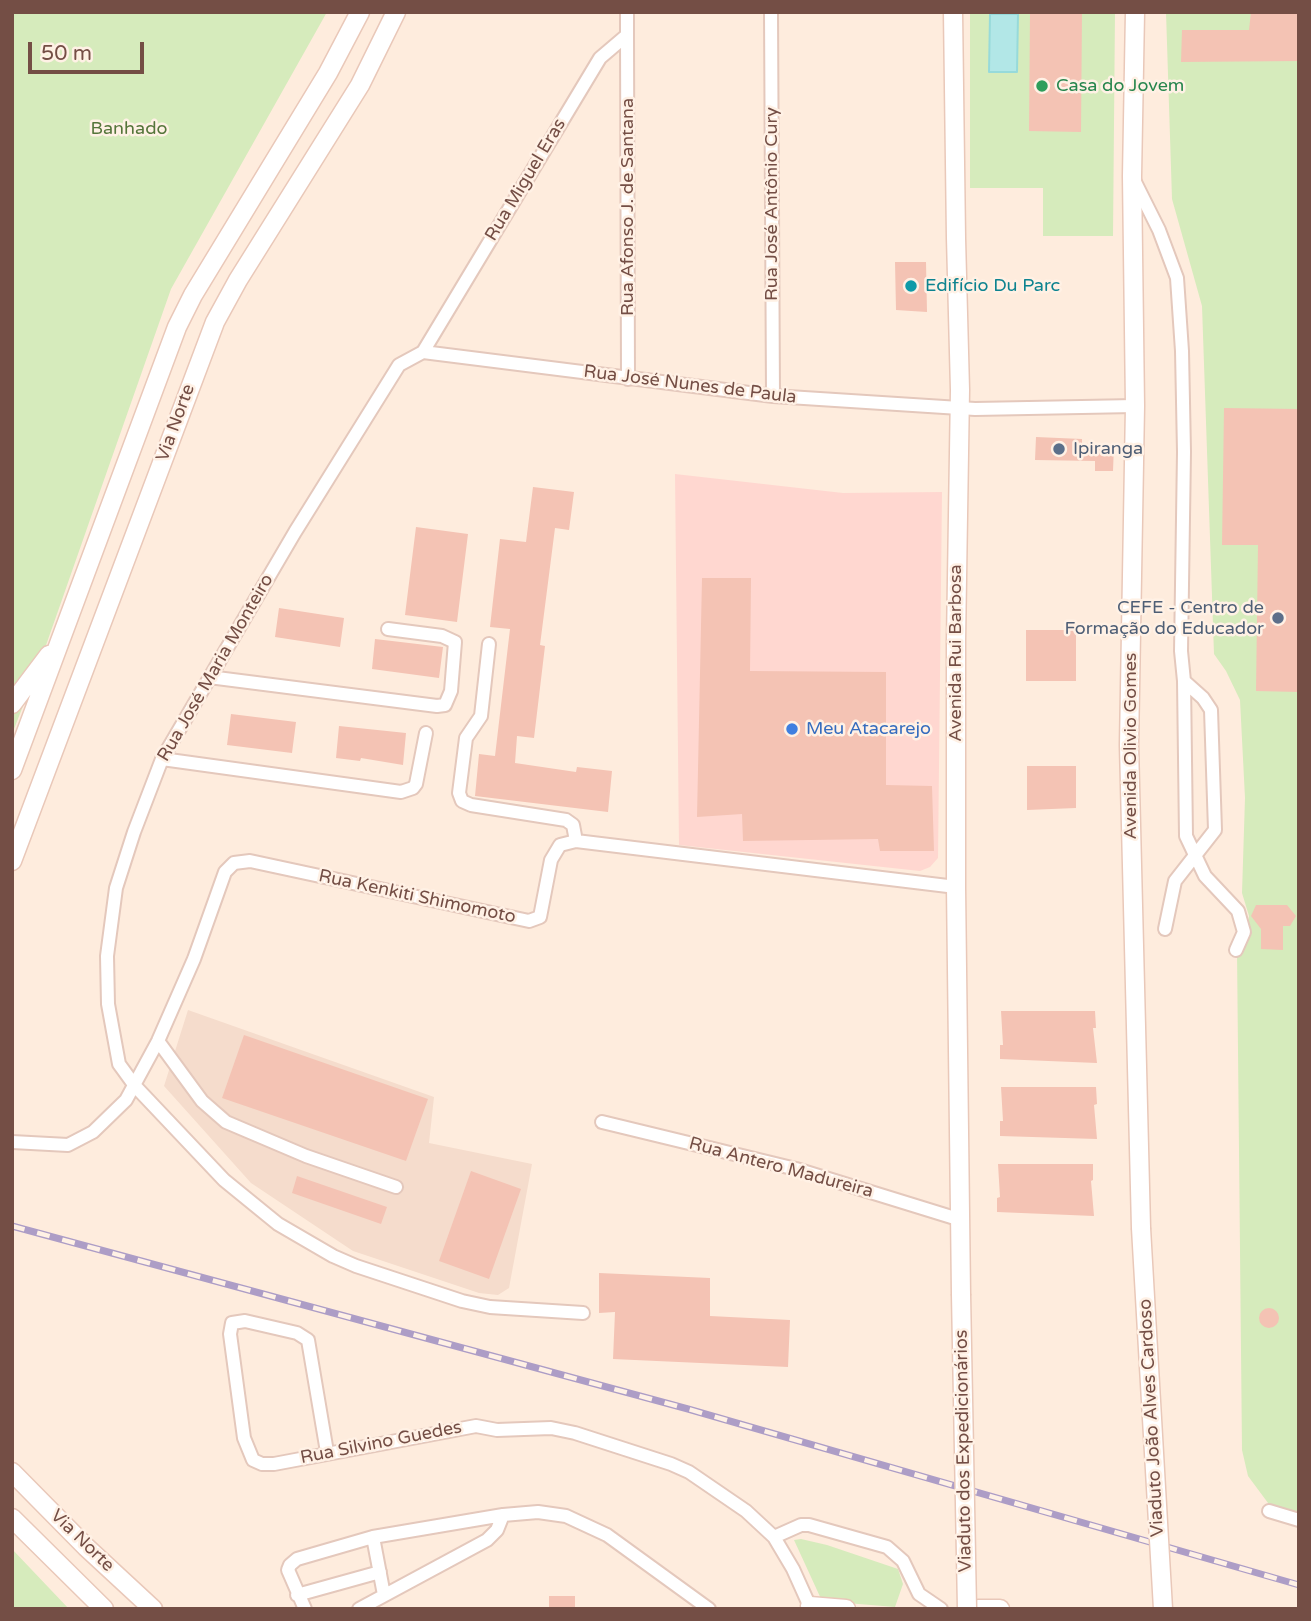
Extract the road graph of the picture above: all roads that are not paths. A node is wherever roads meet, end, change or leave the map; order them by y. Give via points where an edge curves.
1 (360, 12) edge
2 (396, 12) edge
3 (627, 12) edge
4 (771, 12) edge
5 (953, 12) edge
6 (1135, 12) edge
7 (627, 35) junction
8 (1132, 176) junction
9 (423, 352) junction
10 (628, 379) junction
11 (773, 396) junction
12 (1135, 406) junction
13 (959, 407) junction
14 (388, 629) dead end
15 (64, 631) junction
16 (489, 644) dead end
17 (209, 677) junction
18 (1184, 681) junction
19 (12, 704) edge
20 (426, 733) dead end
21 (162, 759) junction
22 (12, 770) edge
23 (576, 841) junction
24 (1195, 855) junction
25 (12, 861) edge
26 (956, 887) junction
27 (1165, 929) dead end
28 (1236, 950) dead end
29 (158, 1041) junction
30 (135, 1086) junction
31 (602, 1122) dead end
32 (12, 1142) edge
33 (396, 1187) dead end
34 (958, 1219) junction
35 (1141, 1228) joint
36 (961, 1294) joint
37 (583, 1313) dead end
38 (327, 1452) junction
39 (12, 1472) edge
40 (1269, 1511) dead end
41 (503, 1515) junction
42 (12, 1518) edge
43 (1299, 1520) edge
44 (774, 1536) junction
45 (373, 1538) junction
46 (380, 1572) junction
47 (298, 1595) junction
48 (384, 1595) junction
49 (810, 1608) edge
50 (104, 1609) edge
51 (153, 1609) edge
52 (305, 1609) edge
53 (359, 1609) edge
54 (709, 1609) edge
55 (846, 1609) edge
56 (941, 1609) edge
57 (967, 1609) edge
58 (978, 1609) edge
59 (1000, 1609) edge
60 (1163, 1609) edge

1 - 15 main road, Via Norte via 184,312
2 - 25 main road, Via Norte via 359,85 215,322
3 - 7 street
4 - 11 street, Rua José Antônio Cury
5 - 13 main road, Avenida Rui Barbosa
6 - 8 main road, Avenida Olivio Gomes
7 - 9 street, Rua Miguel Eras via 600,58
7 - 10 street, Rua Afonso J. de Santana
8 - 12 main road, Avenida Olivio Gomes
8 - 18 street via 1171,260 1179,296
9 - 10 street, Rua José Nunes de Paula
9 - 17 street, Rua José Maria Monteiro via 399,365
10 - 11 street, Rua José Nunes de Paula
11 - 13 street, Rua José Nunes de Paula
12 - 13 street, Rua José Nunes de Paula
12 - 35 main road, Avenida Olivio Gomes via 1129,745
13 - 26 main road, Avenida Rui Barbosa
14 - 17 street via 455,642 451,691 445,705
15 - 19 main road
15 - 22 main road, Via Norte
16 - 23 street via 481,716 466,737 460,797 471,805 566,820 573,825
17 - 21 street, Rua José Maria Monteiro
18 - 24 street via 1186,836
18 - 24 street via 1210,710 1214,830
20 - 21 street via 416,784 401,792
21 - 30 street, Rua José Maria Monteiro via 116,888 107,956 108,1004 119,1064
23 - 26 street
23 - 29 street, Rua Kenkiti Shimomoto via 560,845 551,860 540,917 529,921 250,861 234,863 225,872
24 - 27 street via 1175,881
24 - 28 street via 1205,876 1238,911 1244,932
26 - 34 main road, Avenida Rui Barbosa
29 - 30 street, Rua Kenkiti Shimomoto
29 - 33 street via 202,1101 226,1122
30 - 32 street, Rua Kenkiti Shimomoto via 93,1132 68,1145
30 - 37 street, Rua José Maria Monteiro via 251,1204 333,1256 462,1301
31 - 34 street, Rua Antero Madureira via 796,1169
34 - 36 main road, Avenida Rui Barbosa
35 - 60 main road, Viaduto João Alves Cardoso, bridge
36 - 57 main road, Viaduto dos Expedicionários, bridge
38 - 38 street, Rua Silvino Guedes via 309,1340 245,1321 232,1323 244,1438 253,1460 274,1464
38 - 44 street, Rua Silvino Guedes via 477,1426 563,1431 689,1472
39 - 51 main road, Via Norte
40 - 43 street
41 - 45 street
41 - 48 street via 487,1540
41 - 54 street via 550,1512 566,1516 607,1535
42 - 50 main road, Via Norte
44 - 49 street, Rua Silvino Guedes
44 - 56 street via 808,1525 887,1547 903,1561 919,1594
45 - 46 street
45 - 47 street via 297,1559 288,1570
46 - 47 street
46 - 48 street
47 - 52 street
48 - 53 street
49 - 55 main road
58 - 59 main road

